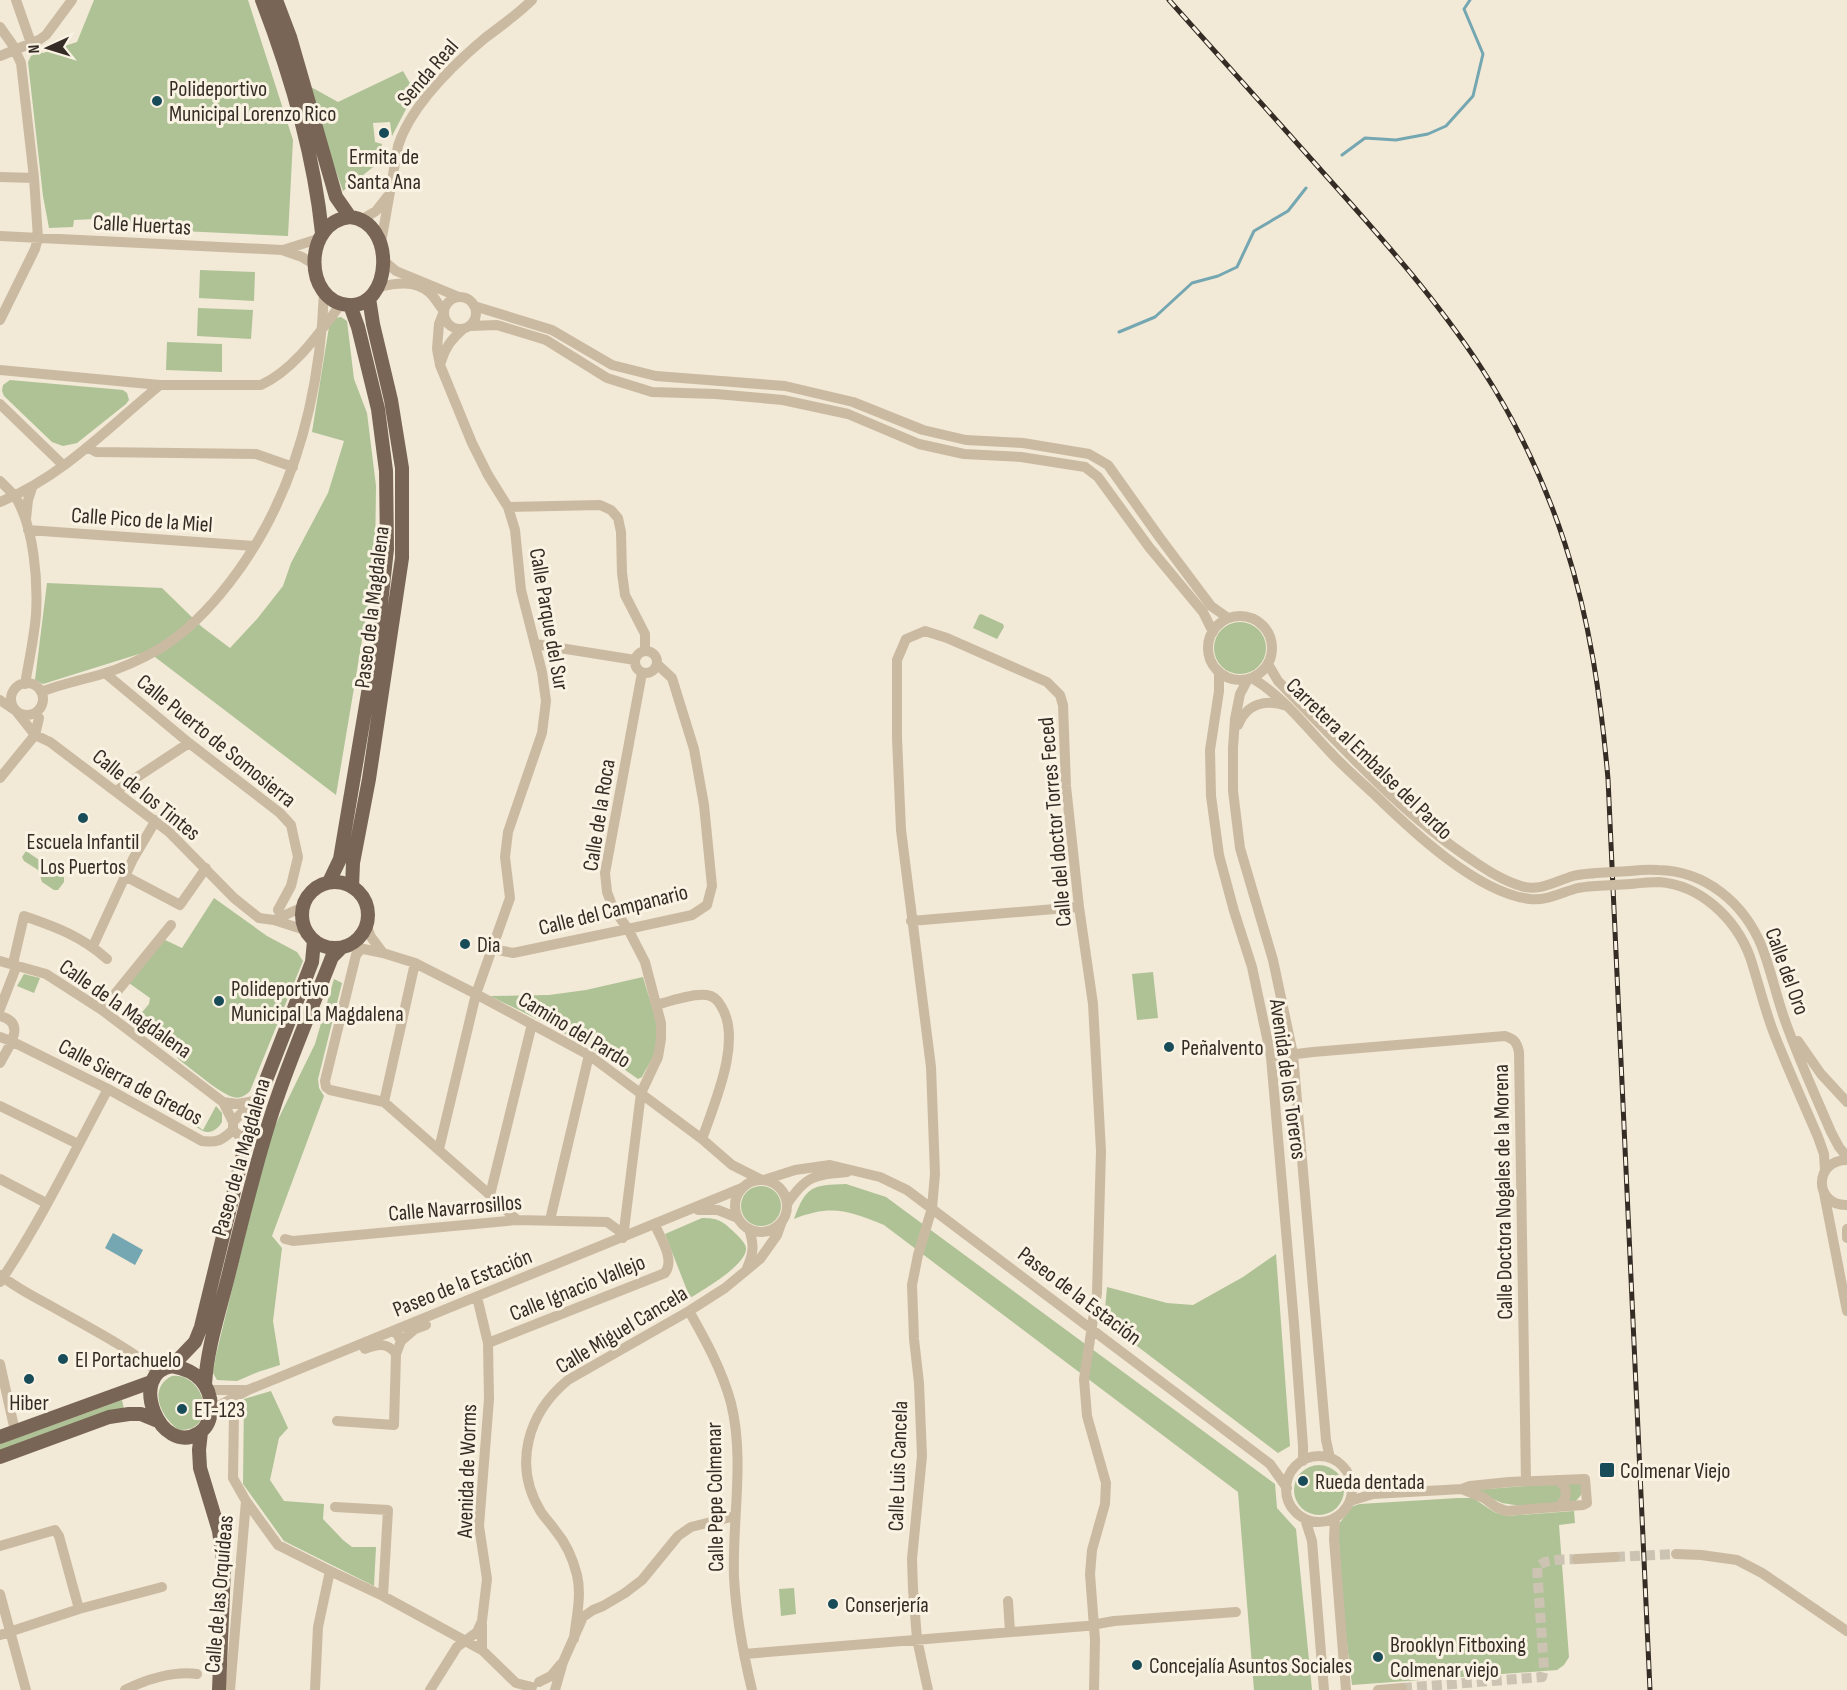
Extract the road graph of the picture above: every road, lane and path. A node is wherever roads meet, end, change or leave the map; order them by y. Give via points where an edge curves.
1 (15, 0) edge
2 (72, 0) edge
3 (262, 0) edge
4 (276, 0) edge
5 (532, 0) edge
6 (0, 27) edge
7 (31, 43) junction
8 (15, 50) junction
9 (0, 56) edge
10 (0, 177) edge
11 (34, 178) junction
12 (389, 194) junction
13 (356, 219) junction
14 (0, 236) edge
15 (320, 236) junction
16 (38, 238) junction
17 (381, 243) junction
18 (282, 250) junction
19 (384, 261) junction
20 (315, 265) junction
21 (378, 287) junction
22 (324, 292) junction
23 (459, 297) junction
24 (369, 298) junction
25 (346, 304) junction
26 (474, 306) junction
27 (444, 311) junction
28 (0, 321) edge
29 (322, 327) junction
30 (466, 328) junction
31 (294, 362) junction
32 (440, 365) junction
33 (0, 370) edge
34 (317, 372) junction
35 (130, 382) junction
36 (160, 385) junction
37 (0, 404) edge
38 (137, 404) junction
39 (87, 447) junction
40 (63, 465) junction
41 (293, 467) junction
42 (0, 481) edge
43 (32, 488) junction
44 (15, 496) junction
45 (0, 502) edge
46 (508, 507) junction
47 (27, 525) junction
48 (254, 546) junction
49 (1228, 618) junction
50 (1213, 632) junction
51 (535, 644) junction
52 (645, 650) junction
53 (635, 660) junction
54 (1268, 664) junction
55 (658, 665) junction
56 (1219, 672) junction
57 (105, 673) junction
58 (642, 673) junction
59 (1250, 678) junction
60 (25, 684) junction
61 (41, 692) junction
62 (0, 700) edge
63 (1289, 707) junction
64 (16, 711) junction
65 (40, 713) junction
66 (35, 735) junction
67 (1234, 740) junction
68 (50, 742) junction
69 (189, 743) junction
70 (0, 778) edge
71 (116, 790) junction
72 (156, 820) junction
73 (206, 868) junction
74 (1630, 871) joint
75 (125, 876) junction
76 (329, 882) junction
77 (1631, 884) joint
78 (352, 887) junction
79 (303, 907) junction
80 (1079, 907) junction
81 (276, 915) junction
82 (912, 921) junction
83 (171, 925) dead end
84 (367, 927) junction
85 (628, 929) junction
86 (310, 936) junction
87 (93, 946) junction
88 (350, 948) junction
89 (493, 949) junction
90 (383, 953) junction
91 (107, 958) dead end
92 (0, 961) edge
93 (415, 963) junction
94 (15, 965) junction
95 (476, 994) junction
96 (657, 1005) junction
97 (0, 1009) edge
98 (102, 1010) junction
99 (0, 1016) edge
100 (532, 1024) junction
101 (1787, 1026) junction
102 (5, 1039) edge
103 (1293, 1054) junction
104 (589, 1055) junction
105 (1271, 1057) junction
106 (0, 1063) edge
107 (108, 1089) junction
108 (641, 1093) junction
109 (257, 1097) junction
110 (223, 1102) junction
111 (384, 1102) junction
112 (1847, 1102) edge
113 (0, 1106) edge
114 (233, 1126) junction
115 (702, 1139) junction
116 (246, 1143) junction
117 (78, 1144) junction
118 (439, 1149) junction
119 (1847, 1159) edge
120 (732, 1165) junction
121 (859, 1171) junction
122 (1825, 1171) junction
123 (0, 1179) edge
124 (763, 1180) junction
125 (742, 1188) junction
126 (1824, 1193) junction
127 (490, 1195) junction
128 (46, 1203) junction
129 (787, 1204) junction
130 (1847, 1205) edge
131 (932, 1208) junction
132 (689, 1210) junction
133 (738, 1218) junction
134 (517, 1220) junction
135 (549, 1220) junction
136 (782, 1221) junction
137 (655, 1225) junction
138 (749, 1229) junction
139 (1847, 1229) edge
140 (623, 1238) junction
141 (1847, 1238) edge
142 (285, 1239) dead end
143 (746, 1271) junction
144 (1, 1278) edge
145 (477, 1298) junction
146 (689, 1311) junction
147 (1847, 1311) edge
148 (432, 1316) junction
149 (1091, 1329) junction
150 (395, 1330) junction
151 (488, 1343) junction
152 (397, 1348) junction
153 (339, 1353) junction
154 (0, 1365) edge
155 (172, 1366) junction
156 (155, 1377) junction
157 (206, 1387) junction
158 (249, 1390) junction
159 (229, 1400) junction
160 (211, 1410) junction
161 (158, 1421) junction
162 (337, 1421) dead end
163 (15, 1431) junction
164 (201, 1432) junction
165 (0, 1437) edge
166 (180, 1437) junction
167 (0, 1457) edge
168 (1330, 1458) junction
169 (1270, 1464) junction
170 (1299, 1464) junction
171 (200, 1468) junction
172 (1557, 1480) junction
173 (1526, 1481) junction
174 (1352, 1486) junction
175 (1287, 1488) junction
176 (1462, 1490) junction
177 (1373, 1494) junction
178 (246, 1501) junction
179 (1350, 1501) junction
180 (335, 1507) dead end
181 (1558, 1507) junction
182 (735, 1516) junction
183 (1335, 1518) junction
184 (1305, 1519) junction
185 (0, 1546) edge
186 (1676, 1554) tunnel mouth
187 (1615, 1557) tunnel mouth
188 (1577, 1559) tunnel mouth
189 (330, 1572) junction
190 (162, 1587) dead end
191 (0, 1594) edge
192 (383, 1596) junction
193 (580, 1599) junction
194 (1008, 1601) dead end
195 (79, 1610) junction
196 (593, 1610) junction
197 (1236, 1612) dead end
198 (482, 1621) junction
199 (1094, 1624) junction
200 (1847, 1631) edge
201 (1010, 1632) junction
202 (5, 1633) edge
203 (574, 1639) junction
204 (917, 1639) junction
205 (466, 1640) junction
206 (482, 1650) junction
207 (744, 1654) junction
208 (563, 1662) junction
209 (197, 1674) dead end
210 (534, 1686) edge
211 (1402, 1688) dead end
212 (26, 1690) edge
213 (125, 1690) edge
214 (219, 1690) edge
215 (230, 1690) edge
216 (315, 1690) edge
217 (430, 1690) edge
218 (555, 1690) edge
219 (752, 1690) edge
220 (928, 1690) edge
221 (1094, 1690) edge
222 (1324, 1690) edge
223 (1346, 1690) edge
224 (1378, 1690) edge

1 - 7 street
2 - 7 street via 46,35
3 - 15 main road via 276,36 309,157 319,200
4 - 13 main road via 336,196
5 - 12 street, Senda Real via 482,41 422,101 401,137
6 - 8 street
7 - 8 street
8 - 9 street
8 - 11 street via 23,76
10 - 11 street
11 - 16 street
12 - 13 street via 376,211
12 - 17 street, Senda Real
13 - 15 main road via 340,218
13 - 17 main road via 372,228
14 - 16 street, Calle Huertas
15 - 18 street, Calle Huertas
15 - 20 main road
16 - 18 street, Calle Huertas
16 - 28 street
17 - 19 main road
18 - 20 street, Calle Huertas
19 - 21 main road
19 - 23 street via 396,271
20 - 22 main road
21 - 24 main road
21 - 27 street via 409,283 429,292
22 - 25 main road
22 - 29 street
23 - 26 street
23 - 27 street via 447,303
24 - 25 main road
24 - 78 main road, Paseo de la Magdalena via 402,468 402,548
25 - 29 street
25 - 76 main road, Paseo de la Magdalena via 358,327 378,409 386,471 387,549 377,640 340,859
26 - 30 street via 473,323
26 - 49 street via 552,330 612,365 656,376 785,386 853,402 923,430 966,440 1023,443 1089,454 1108,465 1211,606
27 - 30 street via 449,325
27 - 32 street, Calle Parque del Sur via 437,349
29 - 31 street
29 - 34 street
30 - 32 street via 444,350
30 - 50 street via 496,325 546,340 607,378 652,392 783,400 848,414 919,444 964,454 1021,457 1085,468 1098,477 1203,612
31 - 34 street via 311,364
31 - 36 street via 261,385
32 - 46 street, Calle Parque del Sur via 472,443
33 - 35 street
34 - 41 street
35 - 36 street
35 - 38 street via 139,392
36 - 38 street
37 - 40 street
38 - 39 street
39 - 40 street
39 - 41 street via 96,452 256,454
40 - 43 street
41 - 48 street
42 - 44 street
43 - 44 street
43 - 47 street
44 - 45 street
44 - 47 street
46 - 51 street, Calle Parque del Sur via 515,530 521,590
46 - 52 street via 600,505 611,510 618,518 621,532 625,595 645,634
47 - 48 street, Calle Pico de la Miel
47 - 60 street via 36,615
48 - 57 street via 195,622 163,646
49 - 50 street
49 - 54 street via 1251,618 1265,628 1272,646
50 - 56 street via 1209,657
51 - 53 street
51 - 89 street, Calle Parque del Sur via 546,701 542,733 508,832 504,857 510,898
52 - 53 street
52 - 55 street via 655,654
53 - 58 street
54 - 59 street
54 - 74 street, Carretera al Embalse del Pardo, bridge via 1278,681 1379,784 1454,848 1492,873 1533,888 1574,876
55 - 58 street via 653,671
55 - 85 street, Calle del Campanario via 672,678 694,749 712,886 707,904 692,915
56 - 59 street via 1232,679
56 - 105 street, Avenida de los Toreros via 1210,750 1211,796 1220,855 1252,967
57 - 61 street
57 - 69 street, Calle Puerto de Somosierra
58 - 85 street, Calle de la Roca via 605,873 613,908
59 - 63 street, Carretera al Embalse del Pardo via 1271,689
59 - 67 street, Avenida de los Toreros via 1240,694
60 - 61 street
60 - 64 street via 12,695
61 - 65 street
62 - 64 street, Calle de los Tintes
63 - 67 street via 1271,702 1252,707 1242,716
63 - 77 street, Carretera al Embalse del Pardo, bridge via 1414,833 1486,884 1533,900 1577,888
64 - 65 street via 26,715
64 - 66 street, Calle de los Tintes
65 - 66 street
65 - 68 street, Calle de los Tintes
66 - 68 street, Calle de los Tintes
66 - 70 street
67 - 103 street, Avenida de los Toreros via 1233,791 1240,848 1273,960
68 - 71 street, Calle de los Tintes
69 - 71 street
69 - 81 street, Calle Puerto de Somosierra via 291,825 298,857 291,886
71 - 72 street, Calle de los Tintes
72 - 73 street, Calle de los Tintes
72 - 75 street
73 - 75 street via 180,905
73 - 81 street, Calle de los Tintes via 259,918
74 - 101 street, Calle del Oro via 1679,872 1721,891 1755,932
75 - 87 street
76 - 78 main road
76 - 79 main road via 312,891
77 - 122 street, Calle del Oro via 1659,882 1693,892 1712,903 1731,922 1749,955 1773,1030 1818,1137
78 - 84 main road via 367,904
79 - 81 street
79 - 86 main road via 303,923
80 - 82 street
80 - 82 street, Calle del doctor Torres Feced via 1060,695 1047,682 925,631 906,639 897,660 901,830
80 - 149 street, Calle del doctor Torres Feced via 1093,1004 1101,1151 1097,1293
81 - 86 street, Calle de los Tintes
82 - 131 street, Calle del doctor Torres Feced via 931,1067 935,1173
83 - 98 street
84 - 88 main road
84 - 90 street
85 - 89 street, Calle del Campanario via 513,953
85 - 96 street, Calle de la Roca via 645,962
86 - 88 main road via 326,948
86 - 109 main road, Paseo de la Magdalena via 312,962
87 - 91 street
87 - 94 street via 60,928 24,916
88 - 90 street, Camino del Pardo
88 - 111 street via 356,955 326,1086
88 - 157 main road, Paseo de la Magdalena via 332,957 273,1110 206,1365
89 - 95 street, Calle Parque del Sur
90 - 93 street, Camino del Pardo
92 - 94 street, Calle de la Magdalena
93 - 95 street, Camino del Pardo
93 - 111 street
94 - 97 street
94 - 98 street, Calle de la Magdalena via 46,974
95 - 100 street, Camino del Pardo
95 - 118 street, Calle Parque del Sur
96 - 108 street, Calle de la Roca via 661,1023 658,1057
96 - 115 street via 708,995 717,1000 728,1021 723,1074
98 - 110 street, Calle de la Magdalena
99 - 102 street via 15,1028 15,1034
100 - 104 street, Camino del Pardo
100 - 127 street
101 - 112 street via 1821,1074
101 - 119 street, Calle del Oro via 1831,1132
102 - 106 street
102 - 107 street, Calle Sierra de Gredos
103 - 105 street, Calle Doctora Nogales de la Morena
103 - 168 street, Avenida de los Toreros
103 - 173 street, Calle Doctora Nogales de la Morena via 1505,1036 1517,1043
104 - 108 street, Camino del Pardo
104 - 135 street
105 - 170 street, Avenida de los Toreros via 1303,1446
107 - 114 street, Calle Sierra de Gredos via 202,1141 213,1143 223,1139
107 - 117 street
108 - 115 street, Camino del Pardo
108 - 140 street, Calle de la Roca
109 - 110 street via 238,1104
109 - 114 street
109 - 116 main road, Paseo de la Magdalena
110 - 114 street, Calle de la Magdalena
111 - 118 street
113 - 117 street
114 - 116 street, Calle de la Magdalena
115 - 120 street, Camino del Pardo
116 - 155 main road, Paseo de la Magdalena via 201,1327 195,1342
117 - 128 street
118 - 127 street
119 - 122 street via 1833,1163
120 - 124 street, Camino del Pardo
120 - 125 street, Camino del Pardo
121 - 124 street, Paseo de la Estación via 830,1165
121 - 129 street, Paseo de la Estación via 812,1177 799,1186
121 - 131 street, Paseo de la Estación via 907,1190
122 - 126 street, Calle del Oro
123 - 128 street
124 - 125 street
124 - 129 street via 780,1188
125 - 132 street, Paseo de la Estación
125 - 133 street via 735,1206
126 - 130 street via 1834,1203
126 - 147 street
127 - 134 street
128 - 144 street
129 - 136 street
131 - 149 street, Paseo de la Estación
131 - 204 street, Calle Luis Cancela via 912,1285 922,1456 912,1559
132 - 133 street, Paseo de la Estación via 718,1210
132 - 137 street, Paseo de la Estación
133 - 138 street
134 - 135 street, Calle Navarrosillos
134 - 142 street, Calle Navarrosillos
135 - 140 street, Calle Navarrosillos via 607,1222
136 - 138 street via 764,1232
136 - 143 street, Calle Miguel Cancela via 760,1259
137 - 140 street, Paseo de la Estación
137 - 151 street, Calle Ignacio Vallejo via 670,1260 665,1273
138 - 143 street via 753,1255
139 - 141 street
140 - 145 street, Paseo de la Estación
143 - 146 street, Calle Miguel Cancela
144 - 156 street via 144,1361
145 - 148 street, Paseo de la Estación
145 - 151 street, Avenida de Worms
146 - 182 street, Calle Pepe Colmenar via 712,1351 731,1403 738,1449
146 - 193 street, Calle Miguel Cancela via 568,1380 544,1405 534,1425 527,1447 529,1485 572,1559
148 - 150 street, Paseo de la Estación
148 - 152 street via 426,1326 415,1329
149 - 169 street, Paseo de la Estación
149 - 199 street, Calle del doctor Torres Feced via 1084,1394 1106,1483 1092,1550
150 - 152 street
150 - 153 street, Paseo de la Estación
151 - 198 street, Avenida de Worms via 489,1399 479,1526 487,1579
152 - 153 street via 375,1345 352,1355
152 - 162 street via 394,1425
153 - 158 street, Paseo de la Estación
154 - 163 street
155 - 156 main road
155 - 157 main road via 189,1370
156 - 161 main road via 152,1406
156 - 163 main road
157 - 158 street, Paseo de la Estación
157 - 160 main road
158 - 159 street, Paseo de la Estación
159 - 160 street, Paseo de la Estación
159 - 178 street via 234,1414 233,1478
160 - 164 main road
161 - 166 main road
161 - 167 main road via 129,1413 109,1417
163 - 165 main road
164 - 166 main road
164 - 171 main road
166 - 171 main road
168 - 170 street via 1319,1456
168 - 174 street via 1347,1472
169 - 170 street
169 - 175 street, Paseo de la Estación
170 - 175 street via 1291,1473
171 - 214 main road via 219,1531 224,1567
172 - 173 street
172 - 181 street via 1566,1490
172 - 181 street via 1585,1479 1587,1503
173 - 176 street
174 - 177 street
174 - 179 street
175 - 184 street via 1291,1506
176 - 177 street
176 - 181 street via 1506,1511
177 - 179 street
178 - 189 street via 278,1545
178 - 215 street, Calle de las Orquídeas
179 - 183 street
180 - 192 street via 388,1510
182 - 196 street via 691,1527 678,1536 642,1580
182 - 207 street, Calle Pepe Colmenar via 735,1577
183 - 184 street via 1317,1522
183 - 223 street
184 - 222 street via 1312,1541
185 - 195 street via 55,1530
186 - 200 street via 1737,1560
187 - 188 street
189 - 192 street
189 - 216 street via 318,1626
190 - 195 street
191 - 202 street
192 - 205 street
193 - 196 street
193 - 203 street, Calle Miguel Cancela
194 - 201 street
195 - 202 street
196 - 203 street, Calle Miguel Cancela via 583,1617
197 - 199 street
198 - 205 street via 477,1632
198 - 206 street, Avenida de Worms
199 - 201 street
199 - 221 street, Calle del doctor Torres Feced
201 - 204 street
202 - 212 street
203 - 208 street, Calle Miguel Cancela
204 - 207 street
204 - 220 street, Calle Luis Cancela
205 - 206 street
205 - 217 street via 457,1647
206 - 210 street via 516,1683
207 - 219 street, Calle Pepe Colmenar
208 - 210 street, Calle Miguel Cancela via 551,1676
208 - 218 street, Calle Miguel Cancela
209 - 213 street via 156,1679
210 - 218 street via 549,1683
211 - 224 street

